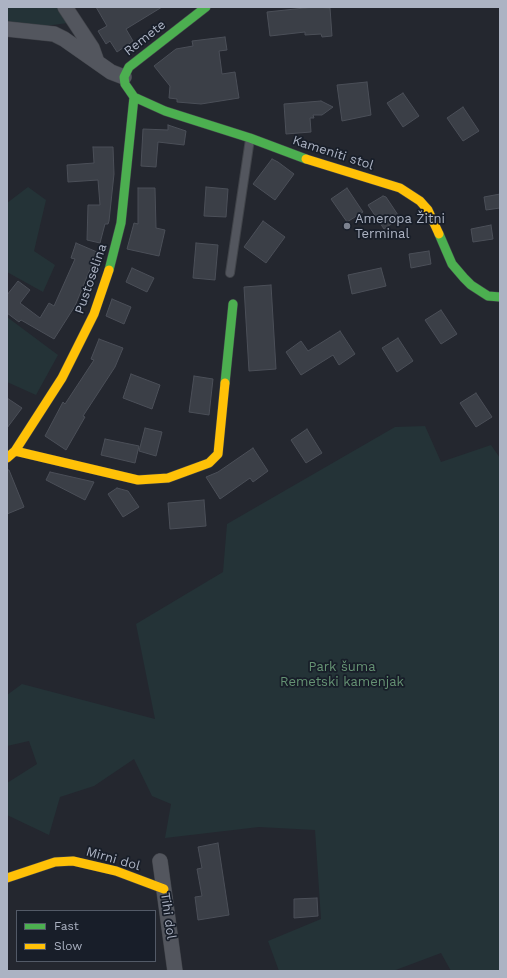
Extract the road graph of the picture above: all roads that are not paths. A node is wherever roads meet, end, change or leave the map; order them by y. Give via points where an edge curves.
1 (65, 7) edge
2 (206, 7) edge
3 (7, 29) edge
4 (97, 62) junction
5 (124, 77) junction
6 (134, 97) junction
7 (250, 138) junction
8 (230, 273) dead end
9 (499, 299) edge
10 (233, 304) dead end
11 (16, 451) junction
12 (7, 458) edge
13 (160, 861) dead end
14 (7, 878) edge
15 (164, 889) junction
16 (175, 971) edge

1 - 4 street via 92,48
2 - 5 street, Remete via 129,67
3 - 4 street via 54,34
4 - 5 street
5 - 6 street via 125,84
6 - 7 street, Kameniti stol via 165,111
6 - 11 street, Pustoselina via 121,223 108,274 94,314 62,378
7 - 8 lane
7 - 9 street, Kameniti stol via 400,188 412,195 428,210 452,264 481,292
10 - 11 street via 218,454 209,463 168,478 138,480
11 - 12 street, Pustoselina
13 - 15 street, Tihi dol
14 - 15 street, Mirni dol via 55,862 73,861 116,871
15 - 16 street, Tihi dol

